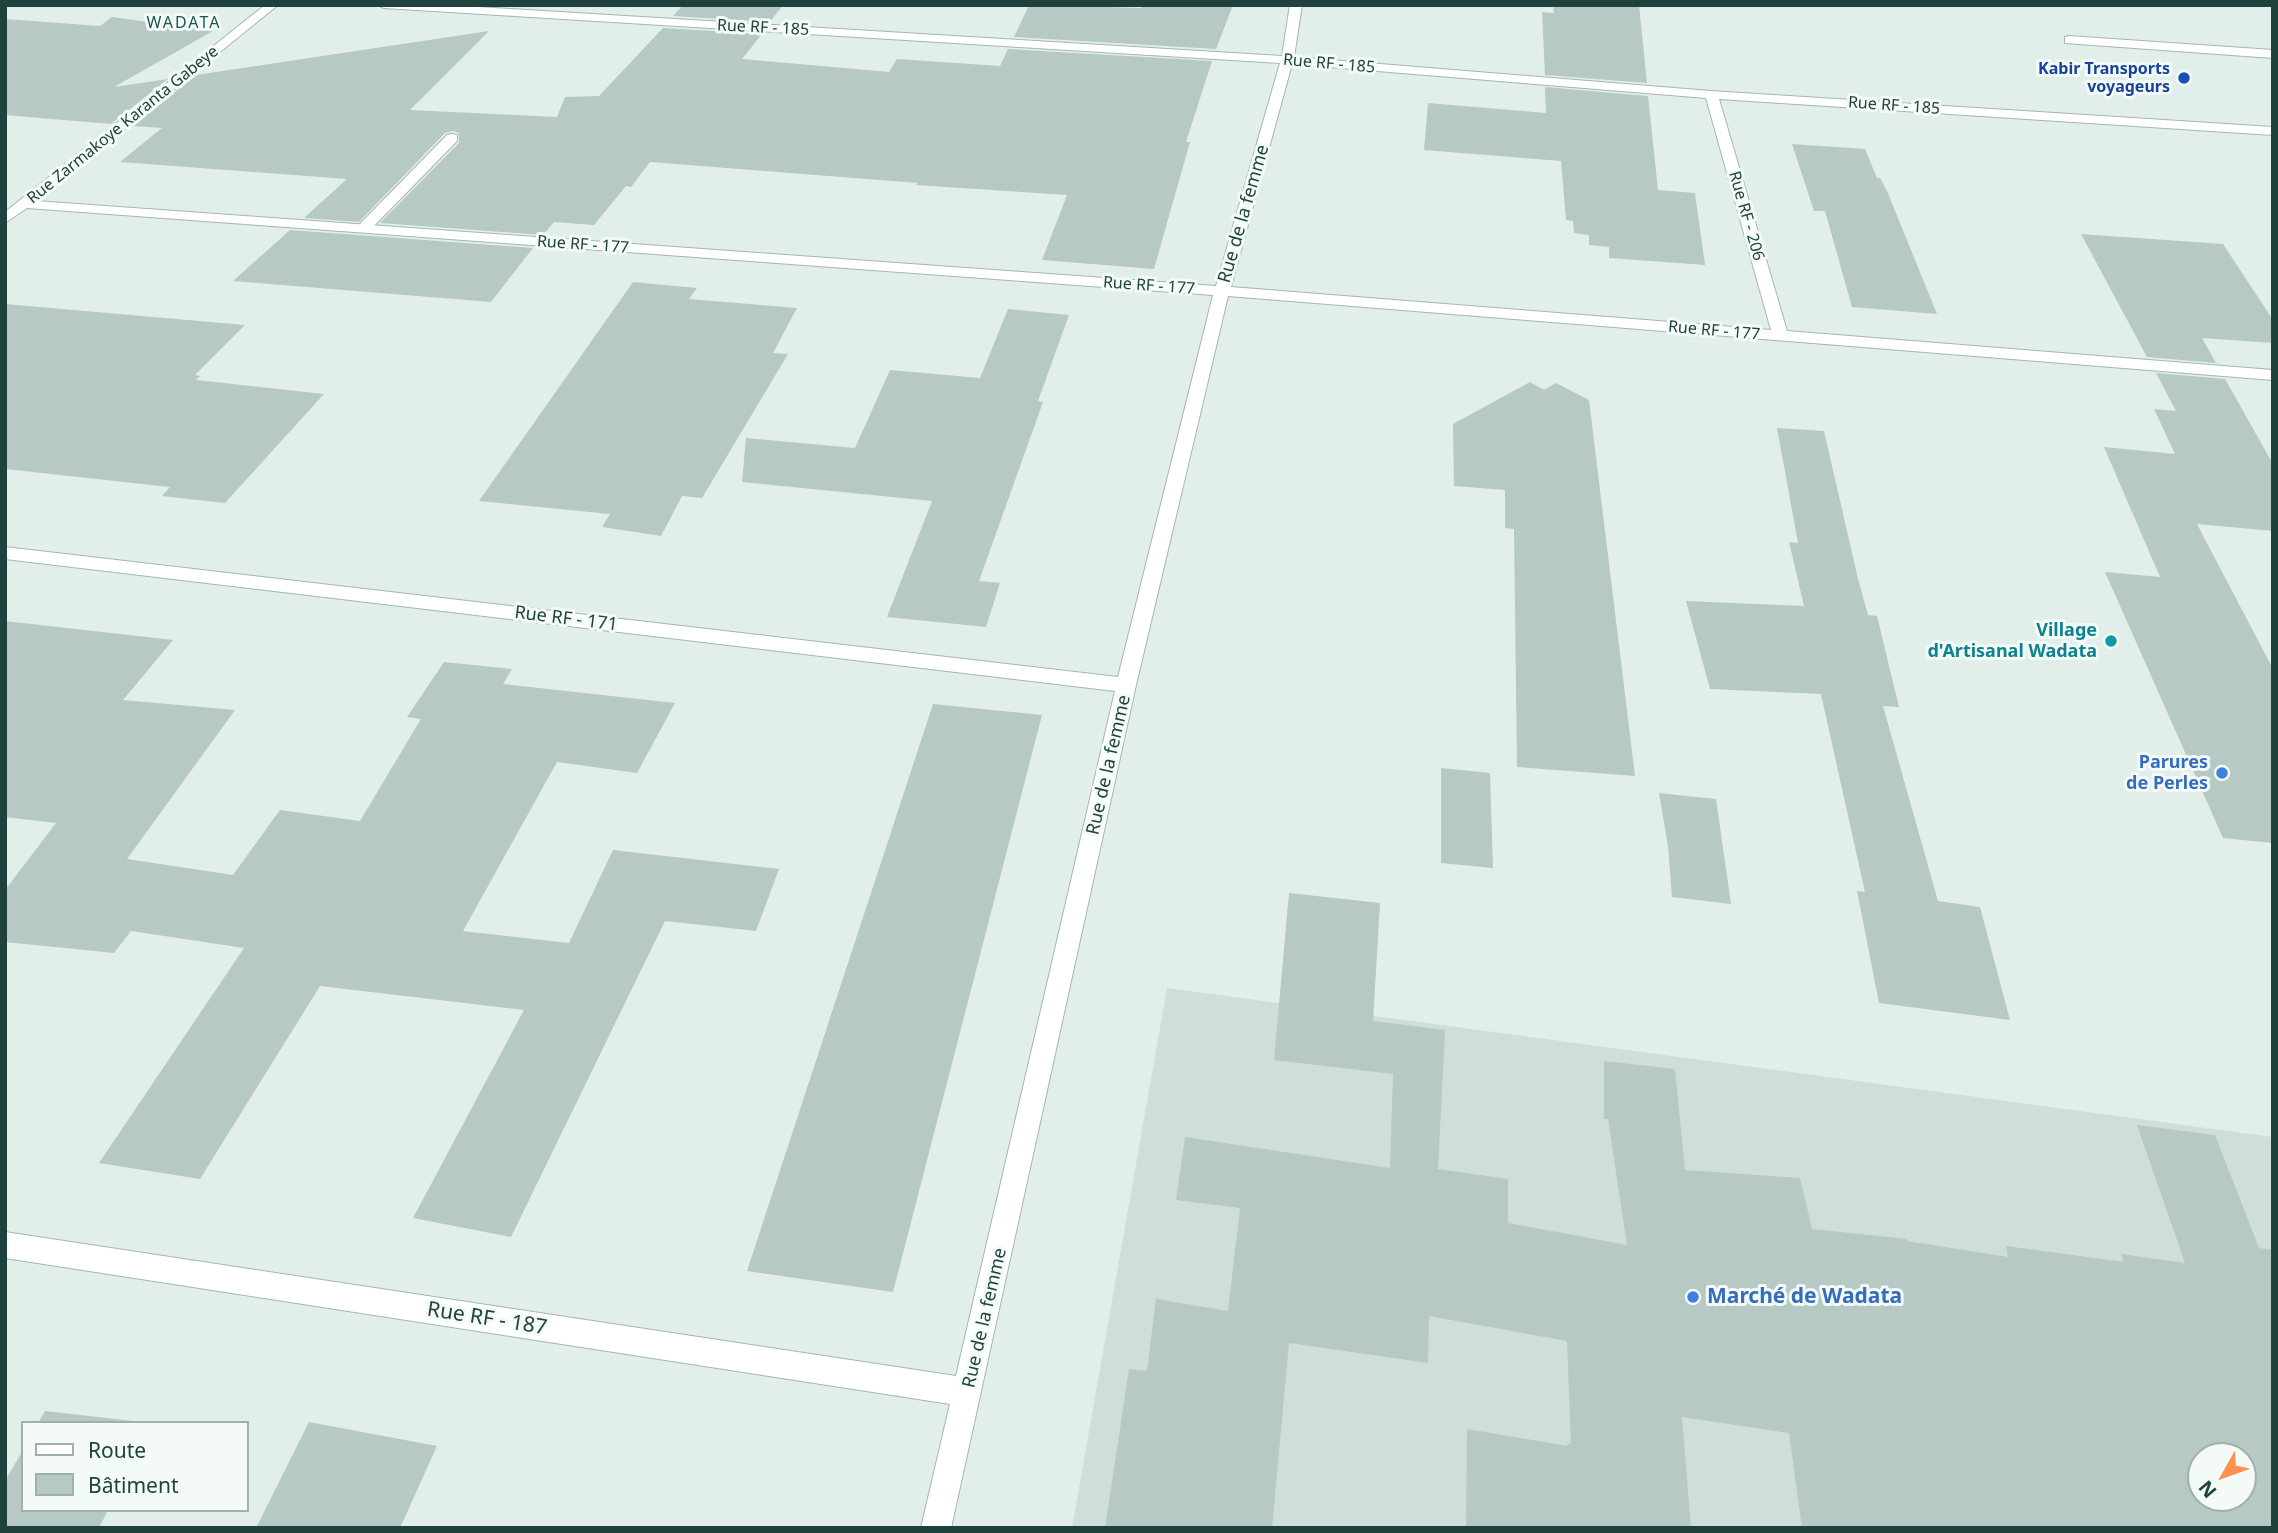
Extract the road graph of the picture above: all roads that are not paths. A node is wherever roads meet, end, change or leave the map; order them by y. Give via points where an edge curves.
1 (272, 5) edge
2 (384, 5) edge
3 (1296, 5) edge
4 (2068, 40) dead end
5 (2273, 54) edge
6 (1287, 60) junction
7 (1711, 95) junction
8 (2273, 131) edge
9 (452, 138) dead end
10 (24, 204) junction
11 (5, 219) edge
12 (363, 229) junction
13 (1222, 291) junction
14 (1781, 337) junction
15 (2273, 375) edge
16 (5, 553) edge
17 (1126, 685) junction
18 (5, 1245) edge
19 (968, 1392) junction
20 (936, 1528) edge

1 - 10 street, Rue Zarmakoye Karanta Gabeye
2 - 6 street, Rue RF - 185
3 - 6 street, Rue de la femme
4 - 5 street
6 - 7 street, Rue RF - 185
6 - 13 street, Rue de la femme
7 - 8 street, Rue RF - 185
7 - 14 street, Rue RF - 206
9 - 12 street
10 - 11 street, Rue Zarmakoye Karanta Gabeye
10 - 12 street, Rue RF - 177
12 - 13 street, Rue RF - 177
13 - 14 street, Rue RF - 177
13 - 17 street, Rue de la femme
14 - 15 street, Rue RF - 177
16 - 17 street, Rue RF - 171
17 - 19 street, Rue de la femme
18 - 19 street, Rue RF - 187
19 - 20 street, Rue de la femme

